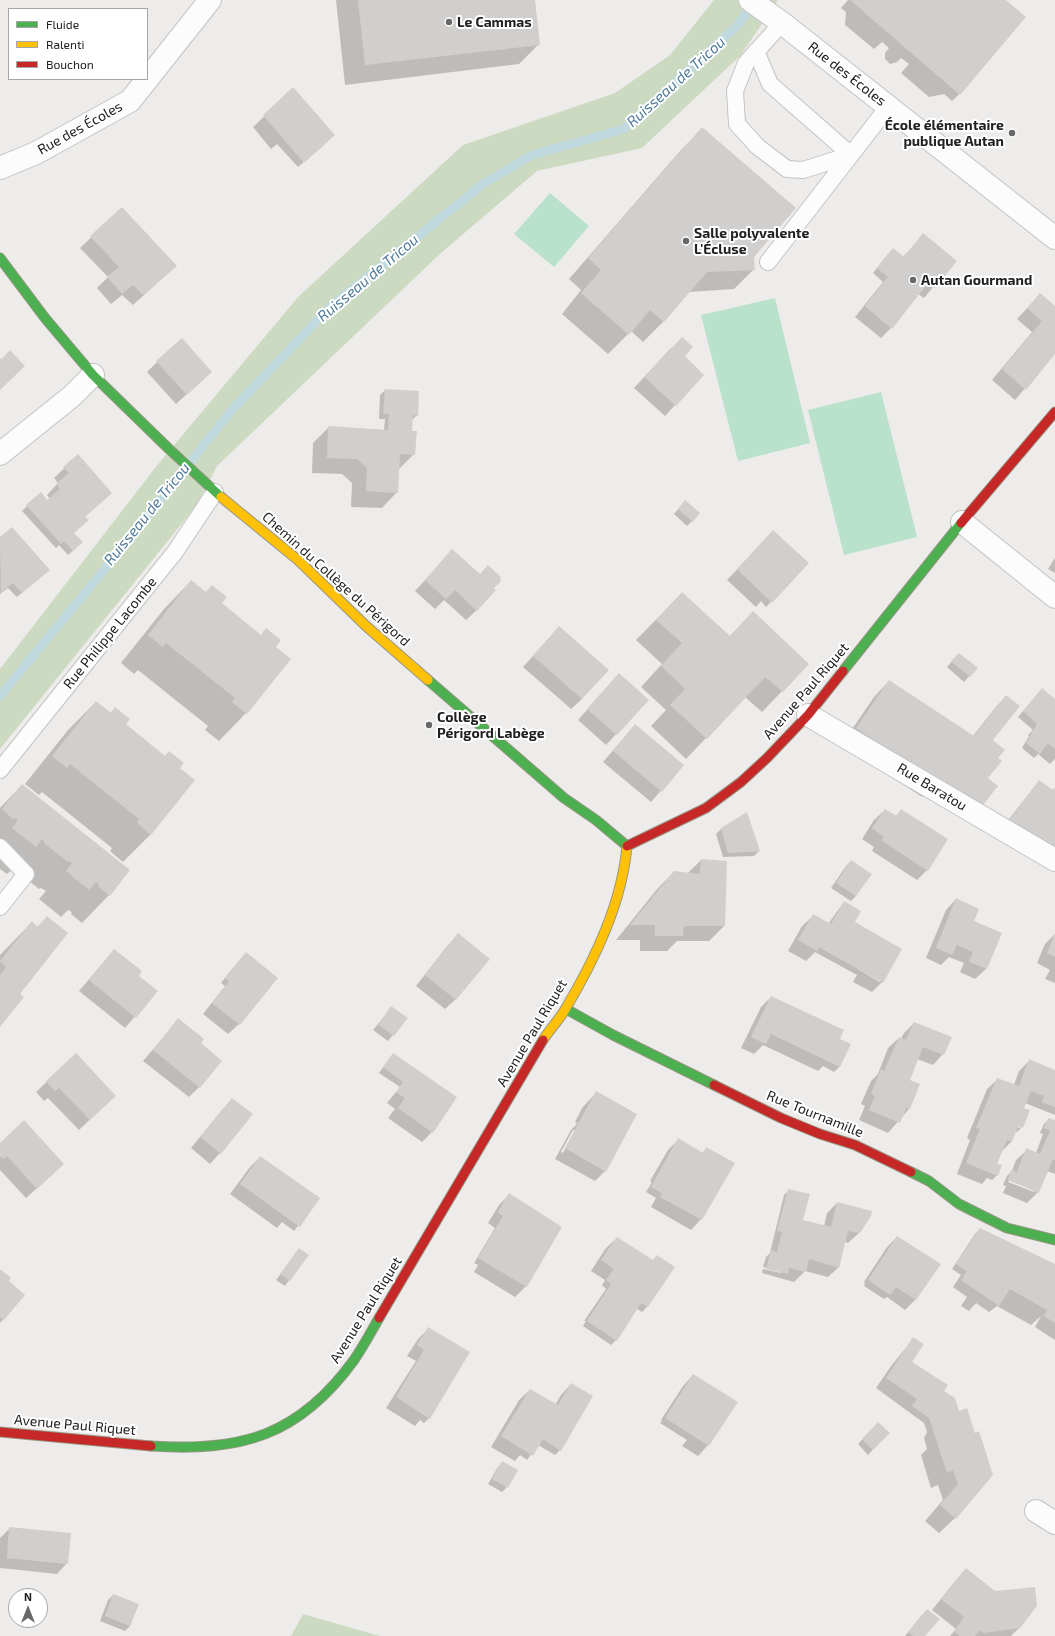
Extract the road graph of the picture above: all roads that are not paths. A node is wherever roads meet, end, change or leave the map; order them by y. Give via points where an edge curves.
1 (210, 0) edge
2 (756, 5) edge
3 (782, 23) junction
4 (756, 51) junction
5 (148, 78) edge
6 (147, 80) edge
7 (888, 107) junction
8 (851, 155) junction
9 (0, 168) edge
10 (1055, 238) edge
11 (0, 258) edge
12 (768, 262) dead end
13 (93, 375) junction
14 (1055, 412) edge
15 (0, 454) edge
16 (215, 492) junction
17 (962, 522) junction
18 (1055, 597) edge
19 (808, 714) junction
20 (0, 770) edge
21 (627, 846) junction
22 (0, 847) edge
23 (1055, 860) edge
24 (0, 907) edge
25 (566, 1009) junction
26 (1055, 1240) edge
27 (0, 1432) edge
28 (1036, 1511) dead end
29 (1055, 1523) edge

1 - 5 street, Rue des Écoles
2 - 3 street, Rue des Écoles
3 - 4 lane
3 - 7 street, Rue des Écoles
4 - 8 lane via 770,84
4 - 8 lane via 746,63 736,91 737,124 758,147 787,169 803,170
6 - 9 street, Rue des Écoles via 130,101 36,153
7 - 8 lane
7 - 10 street, Rue des Écoles
8 - 12 lane
11 - 13 street, Chemin du Collège du Périgord via 45,318
13 - 15 street via 72,396
13 - 16 street, Chemin du Collège du Périgord
14 - 17 street, Avenue Paul Riquet
16 - 20 lane, Rue Philippe Lacombe via 175,552
16 - 21 street, Chemin du Collège du Périgord via 298,560 366,626 564,798
17 - 18 street
17 - 19 street, Avenue Paul Riquet
19 - 21 street, Avenue Paul Riquet via 741,782 706,808
19 - 23 street, Rue Baratou
21 - 25 street, Avenue Paul Riquet via 625,867 612,912
22 - 24 lane via 26,874
25 - 26 street, Rue Tournamille via 781,1118 855,1145 929,1181 959,1204 1007,1228
25 - 27 street, Avenue Paul Riquet via 547,1034 354,1360 308,1410 282,1428 257,1438 225,1446 154,1447
28 - 29 street

